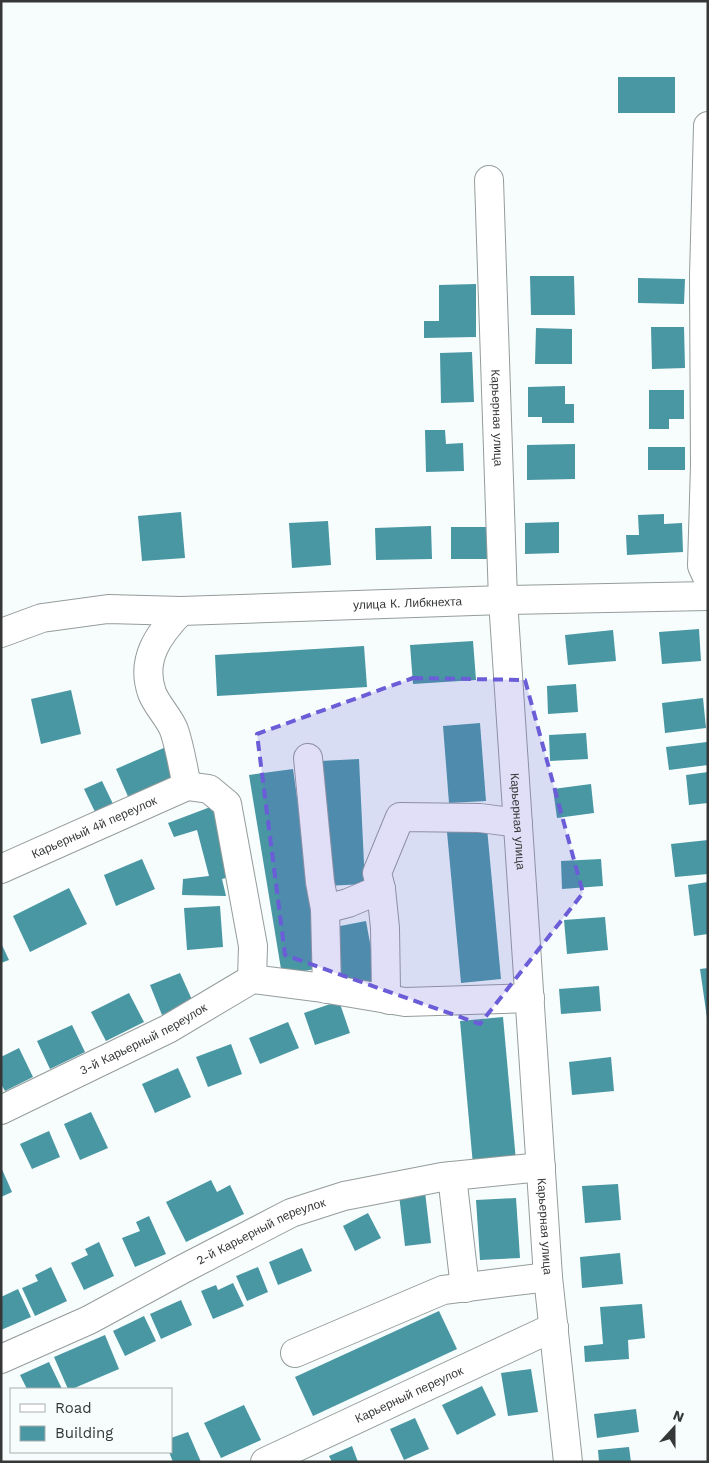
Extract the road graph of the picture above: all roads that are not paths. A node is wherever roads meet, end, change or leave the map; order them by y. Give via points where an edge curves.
1 (708, 126) edge
2 (489, 180) dead end
3 (708, 579) edge
4 (708, 596) edge
5 (503, 600) junction
6 (181, 610) junction
7 (1, 633) edge
8 (308, 758) dead end
9 (187, 786) junction
10 (518, 823) junction
11 (1, 870) edge
12 (381, 889) junction
13 (326, 909) junction
14 (252, 978) junction
15 (327, 989) junction
16 (530, 998) junction
17 (389, 1000) junction
18 (1, 1110) edge
19 (541, 1168) junction
20 (452, 1176) junction
21 (548, 1277) junction
22 (465, 1288) junction
23 (554, 1328) junction
24 (295, 1352) dead end
25 (1, 1358) edge
26 (265, 1462) edge
27 (568, 1462) edge

1 - 3 street via 702,566
2 - 5 street, Карьерная улица
4 - 5 street, улица К. Либкнехта
5 - 6 street, улица К. Либкнехта
5 - 10 street, Карьерная улица
6 - 7 street, улица К. Либкнехта via 108,609 42,618
6 - 9 street via 155,645 148,662 148,676 152,694 173,729
8 - 13 street via 320,882
9 - 11 street, Карьерный 4й переулок
9 - 14 street via 209,789 227,804 253,946
10 - 12 street via 480,818 400,817 377,873
10 - 16 street, Карьерная улица
12 - 13 street
12 - 17 street
13 - 15 street
14 - 15 street
14 - 18 street, 3-й Карьерный переулок via 168,1028
15 - 17 street
16 - 17 street
16 - 19 street, Карьерная улица
19 - 20 street, 2-й Карьерный переулок
19 - 21 street, Карьерная улица
20 - 22 street
20 - 25 street, 2-й Карьерный переулок via 344,1196 291,1214 182,1268 89,1320
21 - 22 street
21 - 23 street, Карьерная улица
22 - 24 street via 443,1290
23 - 26 street, Карьерный переулок
23 - 27 street, Карьерная улица

